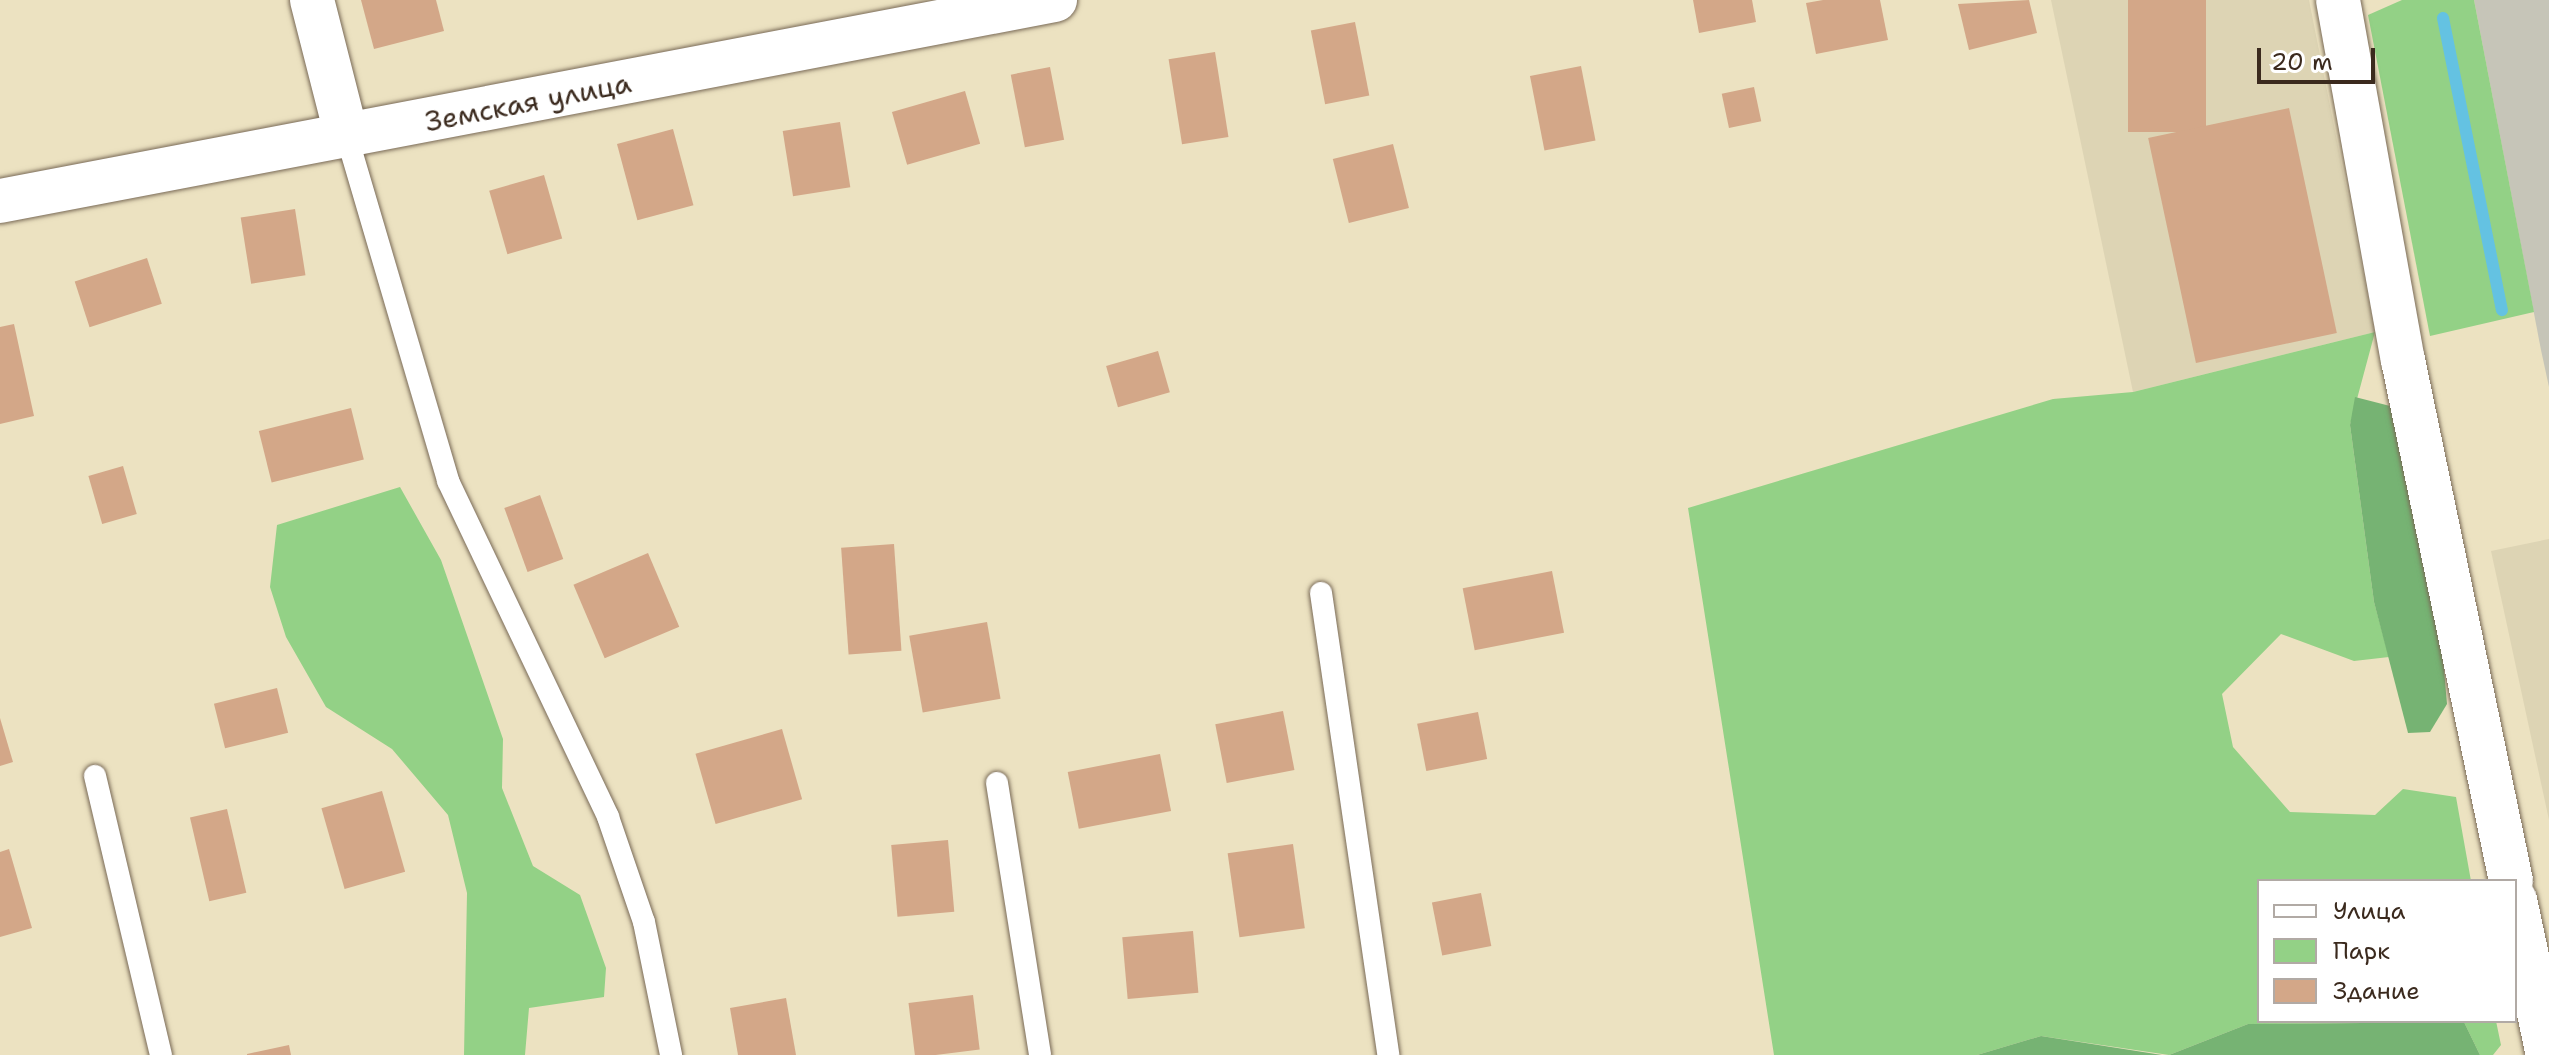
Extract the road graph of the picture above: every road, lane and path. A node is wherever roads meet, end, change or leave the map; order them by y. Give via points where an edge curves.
1 (312, 0) edge
2 (1055, 0) edge
3 (2338, 0) edge
4 (347, 137) junction
5 (0, 201) edge
6 (1321, 593) dead end
7 (95, 776) dead end
8 (997, 783) dead end
9 (2511, 879) edge
10 (2517, 905) edge
11 (2540, 968) edge
12 (161, 1055) edge
13 (671, 1055) edge
14 (1040, 1055) edge
15 (1388, 1055) edge
16 (2548, 1055) edge

1 - 4 street
2 - 4 street, Земская улица
3 - 9 street via 2403,360
4 - 5 street, Земская улица
4 - 13 lane via 448,481 608,817 644,922
6 - 15 lane
7 - 12 lane
8 - 14 lane
10 - 11 street
11 - 16 street

